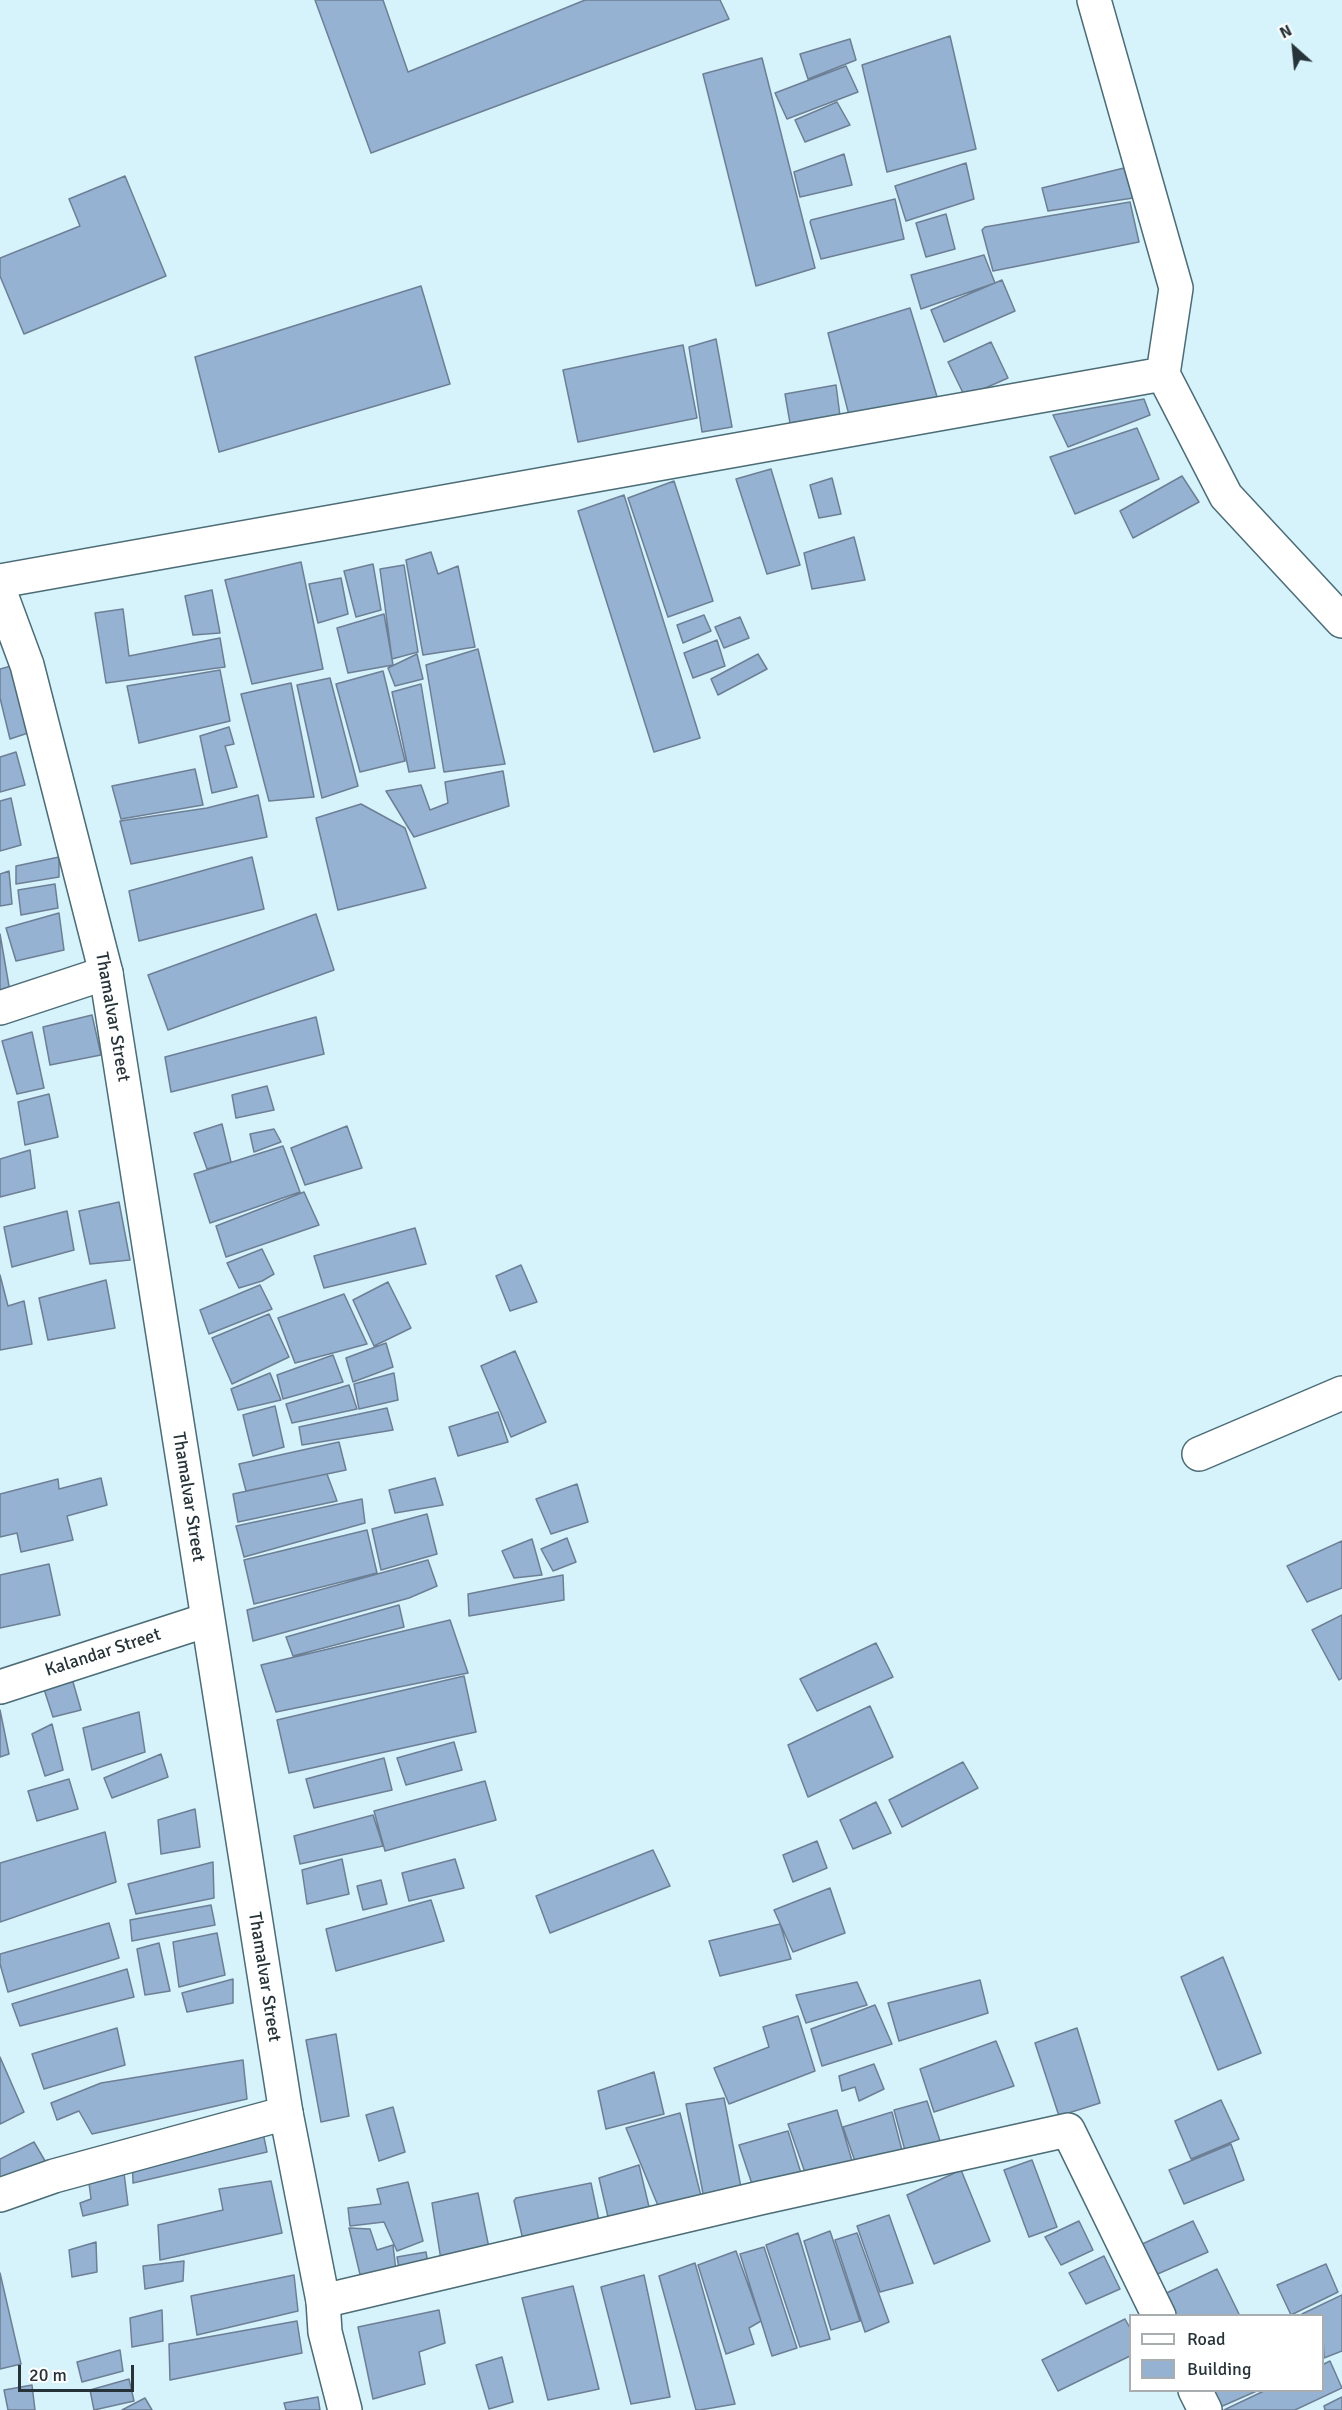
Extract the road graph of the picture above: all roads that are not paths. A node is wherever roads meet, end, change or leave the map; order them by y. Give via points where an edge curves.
1 (1094, 0) edge
2 (1163, 374) junction
3 (0, 580) edge
4 (0, 592) edge
5 (1342, 621) edge
6 (106, 973) junction
7 (0, 1008) edge
8 (1342, 1393) edge
9 (1199, 1454) dead end
10 (207, 1620) junction
11 (0, 1686) edge
12 (286, 2113) junction
13 (0, 2195) edge
14 (323, 2301) junction
15 (1158, 2314) edge
16 (1196, 2392) edge
17 (345, 2410) edge
18 (1205, 2410) edge

1 - 2 street via 1176,288
2 - 3 street
2 - 5 street via 1226,496
4 - 6 street, Thamalvar Street via 27,664
6 - 7 street
6 - 10 street, Thamalvar Street
8 - 9 street
10 - 11 street, Kalandar Street
10 - 12 street, Thamalvar Street
12 - 13 street via 54,2176
12 - 14 street, Thamalvar Street
14 - 15 street via 1068,2130
14 - 17 street, Thamalvar Street via 325,2332
16 - 18 street

